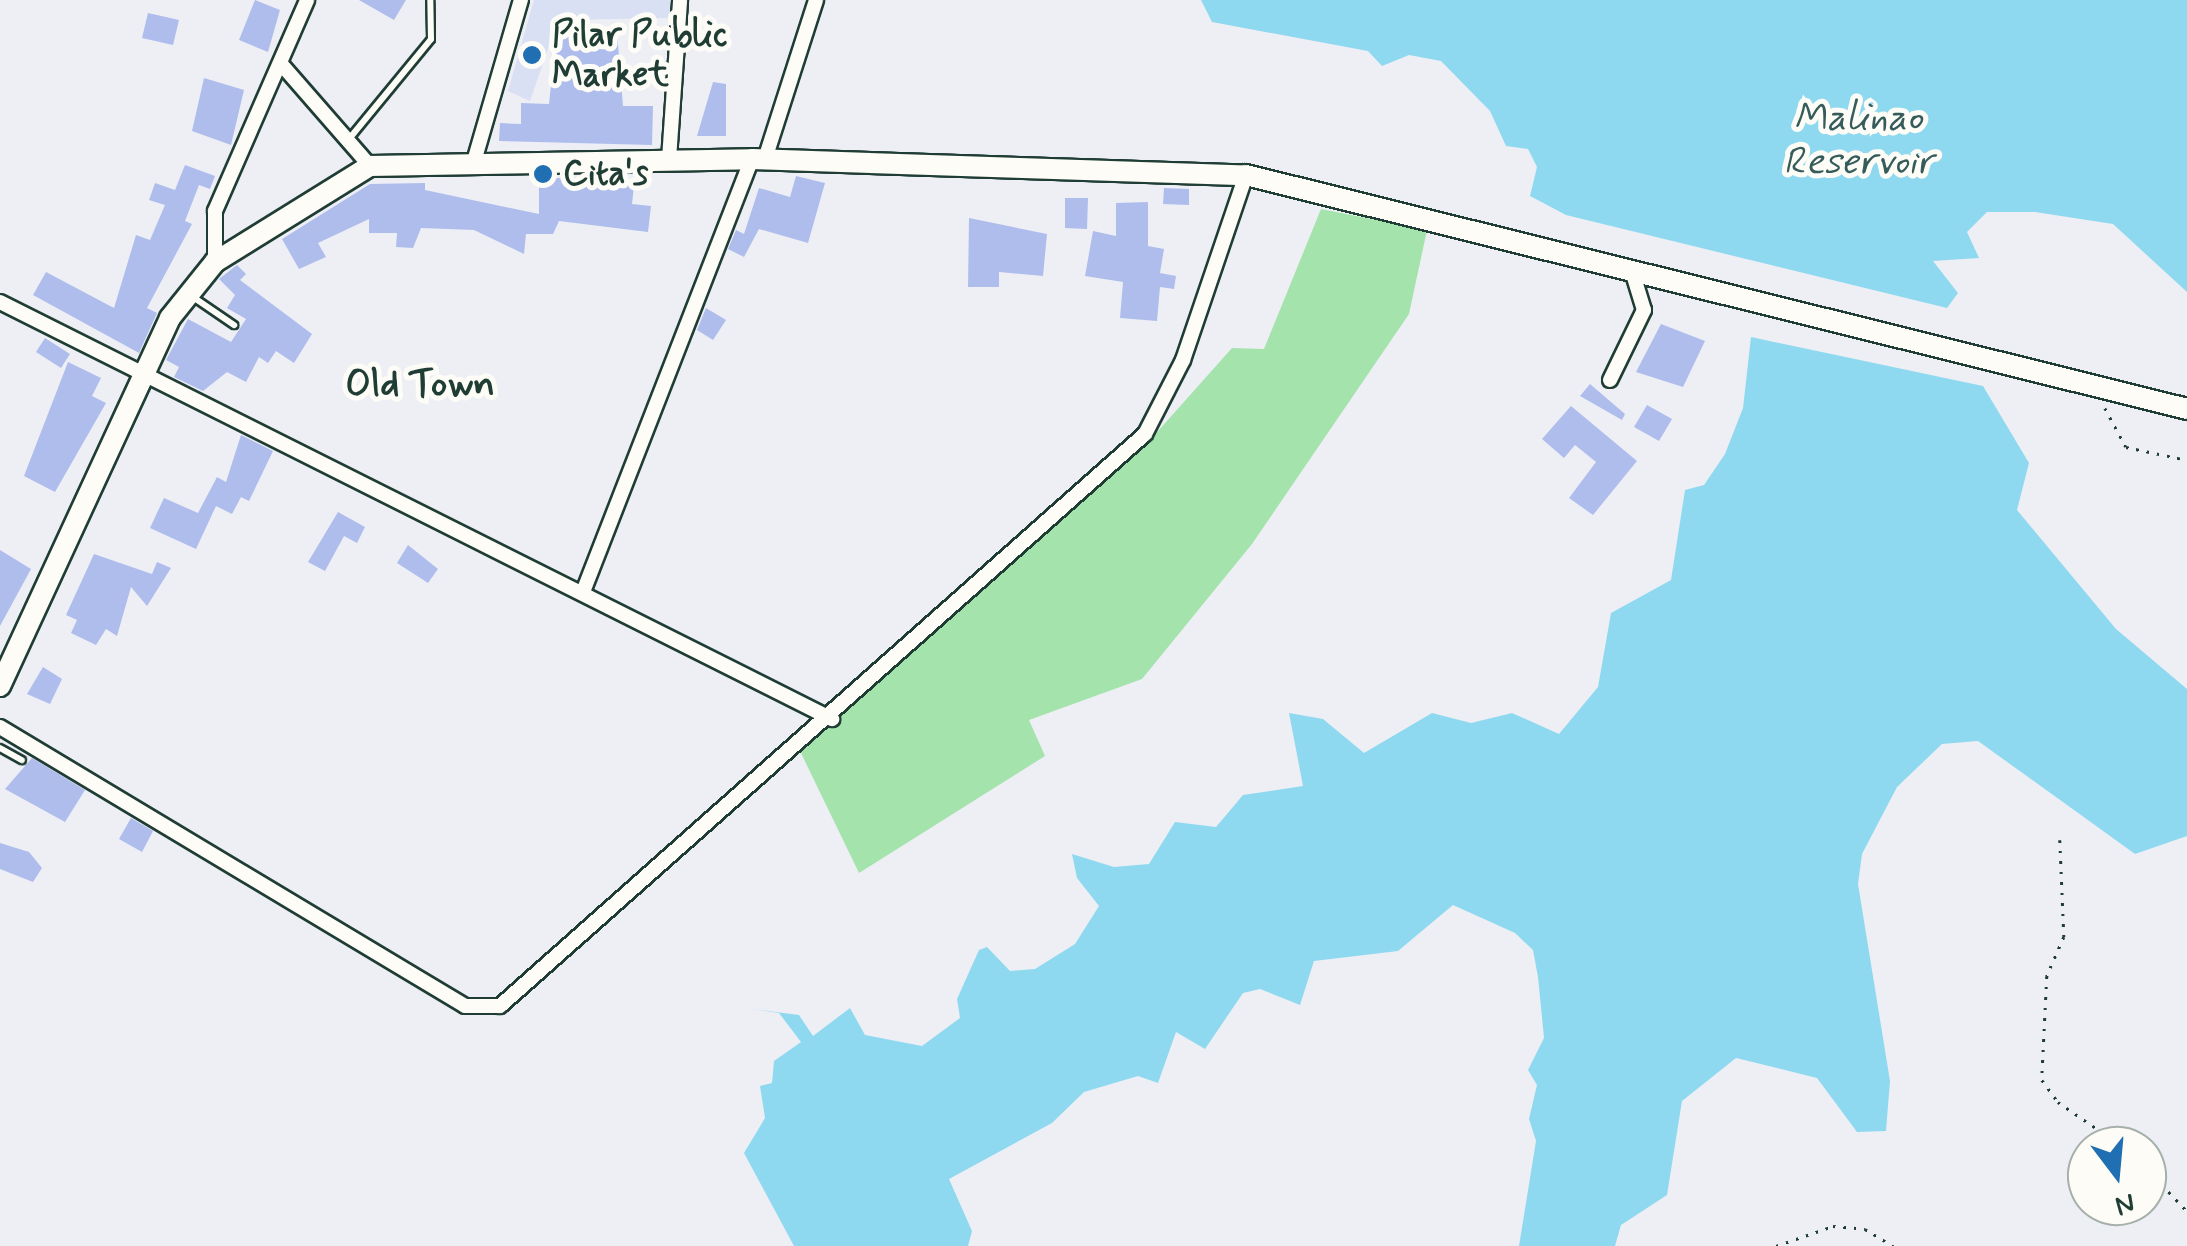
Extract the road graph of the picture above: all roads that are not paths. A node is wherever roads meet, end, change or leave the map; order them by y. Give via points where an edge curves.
1 (306, 0) edge
2 (430, 0) edge
3 (522, 0) edge
4 (680, 0) edge
5 (816, 0) edge
6 (282, 65) junction
7 (346, 144) junction
8 (475, 158) junction
9 (669, 159) junction
10 (759, 159) junction
11 (370, 166) junction
12 (1246, 175) junction
13 (215, 262) junction
14 (1632, 272) junction
15 (188, 293) junction
16 (0, 302) edge
17 (234, 324) dead end
18 (137, 374) junction
19 (1610, 380) dead end
20 (2187, 409) edge
21 (583, 592) junction
22 (0, 686) edge
23 (832, 719) junction
24 (0, 727) edge
25 (0, 748) edge
26 (22, 760) dead end

1 - 6 street
2 - 7 lane via 431,38
3 - 8 street
4 - 9 street
5 - 10 street
6 - 7 street
6 - 13 street via 215,211
7 - 11 street
8 - 9 main road
8 - 11 main road
9 - 10 main road
10 - 12 main road
10 - 21 street
11 - 13 main road
12 - 14 main road
12 - 23 street via 1183,360 1144,434
13 - 15 main road
14 - 19 street via 1644,310
14 - 20 main road
15 - 17 lane
15 - 18 main road
16 - 18 street
18 - 21 street
18 - 22 main road
21 - 23 street
23 - 24 street via 522,990 484,1010
25 - 26 lane

